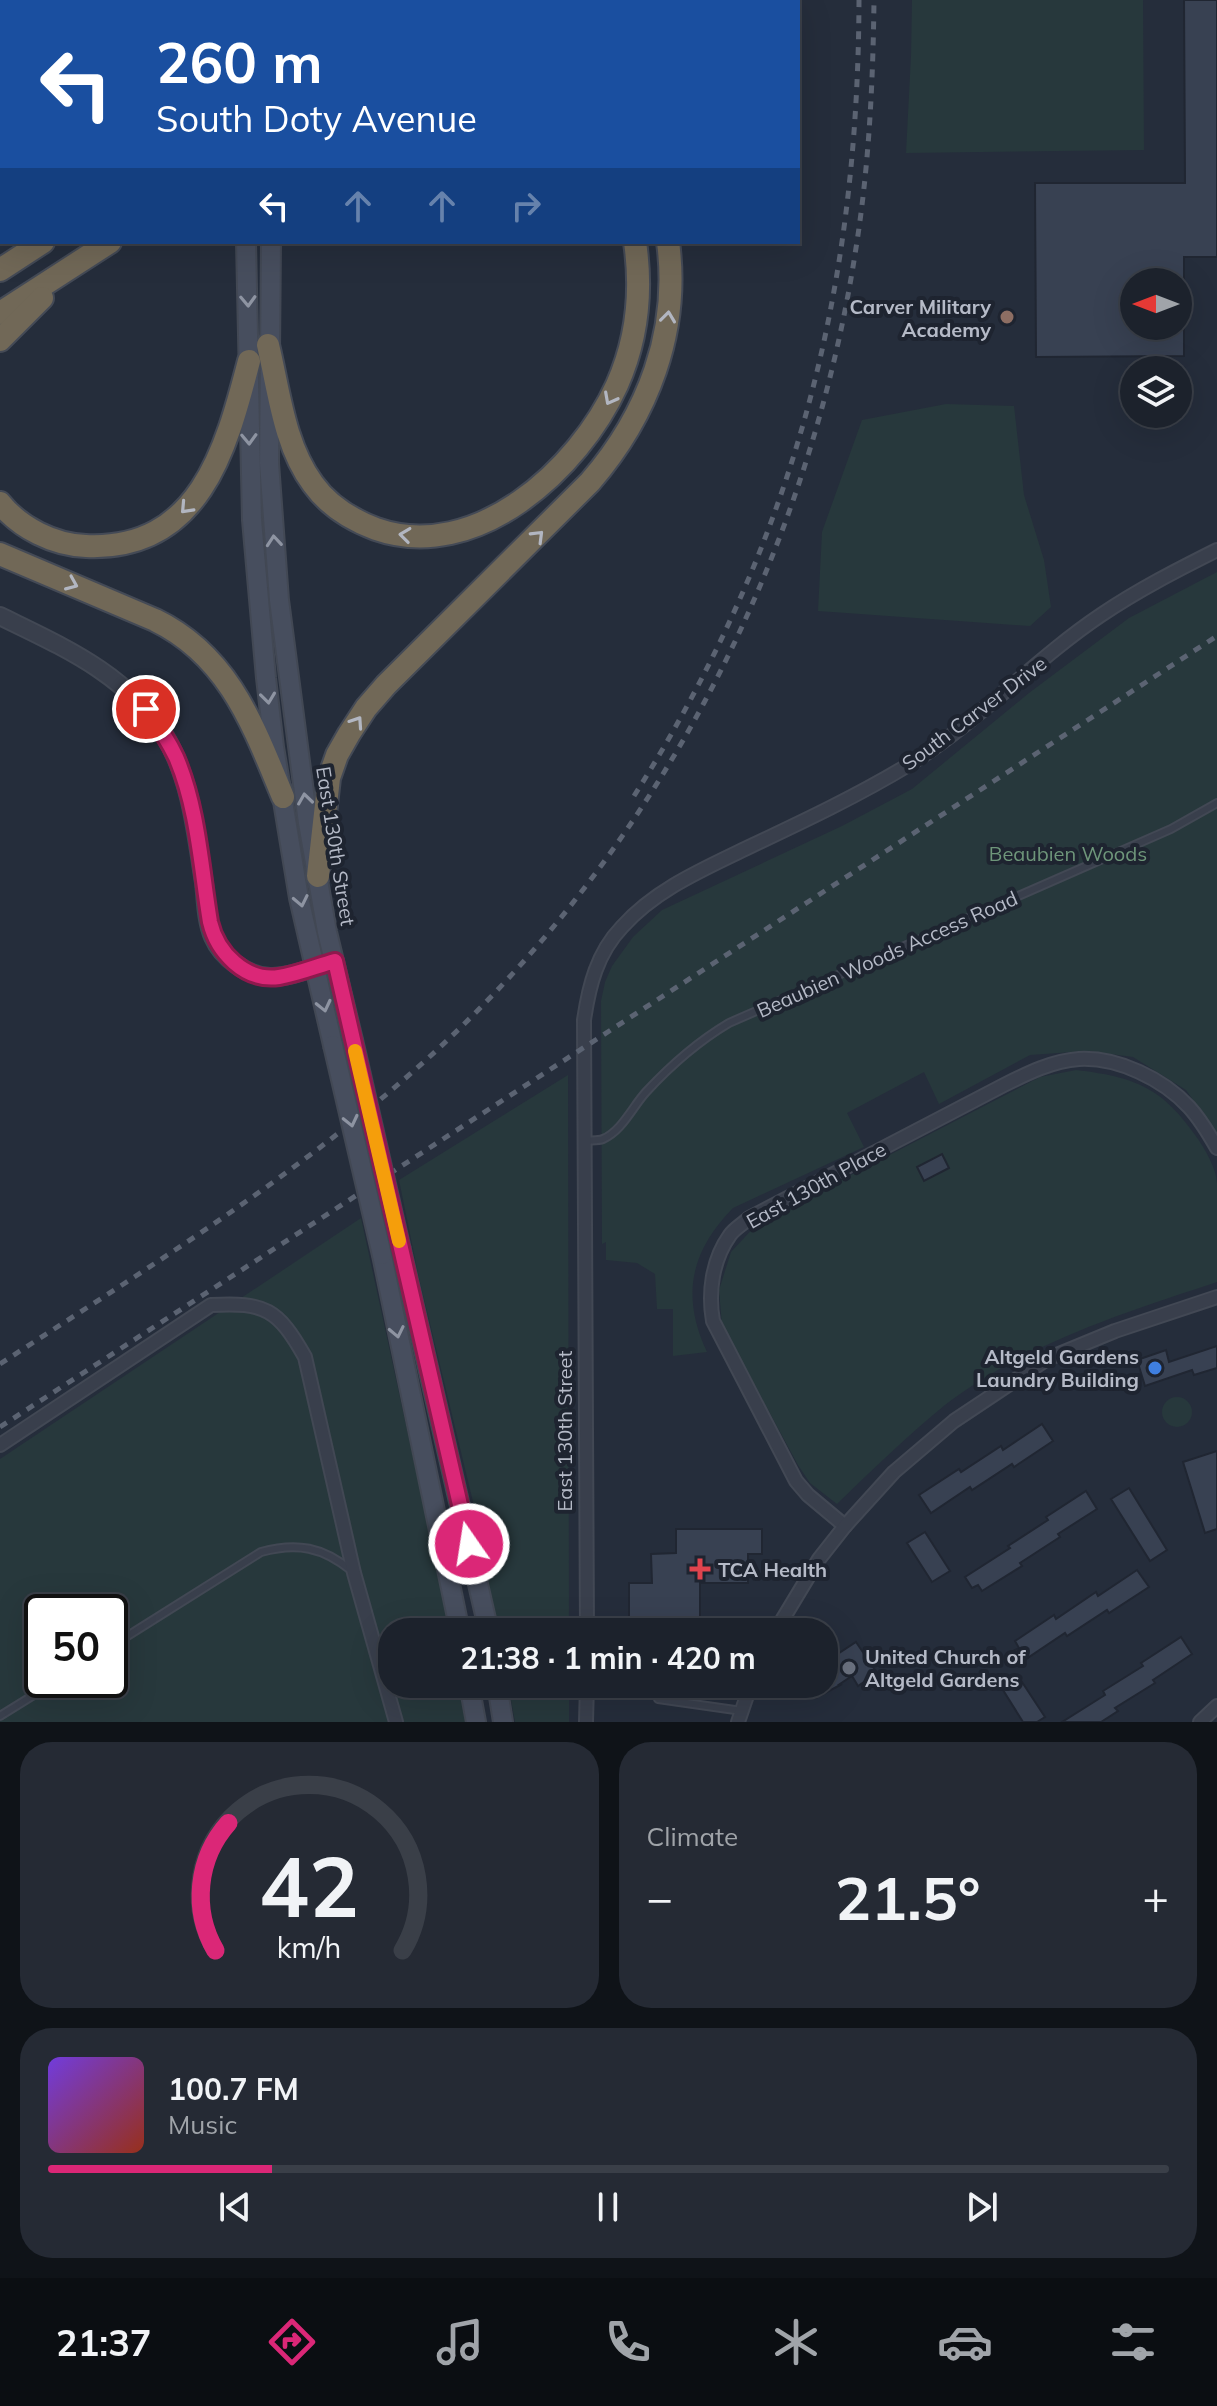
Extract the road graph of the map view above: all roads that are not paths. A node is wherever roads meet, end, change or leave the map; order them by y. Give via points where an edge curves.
1 (40, 244) edge
2 (107, 244) edge
3 (246, 244) edge
4 (271, 244) edge
5 (635, 244) edge
6 (668, 244) edge
7 (75, 264) junction
8 (0, 270) edge
9 (0, 313) edge
10 (0, 340) edge
11 (268, 345) junction
12 (249, 361) junction
13 (0, 503) edge
14 (1217, 550) edge
15 (0, 554) edge
16 (0, 616) edge
17 (283, 797) junction
18 (1217, 803) edge
19 (318, 876) junction
20 (607, 945) joint
21 (335, 961) junction
22 (316, 966) junction
23 (584, 1141) junction
24 (1217, 1148) edge
25 (1217, 1297) edge
26 (0, 1445) edge
27 (845, 1526) junction
28 (354, 1573) junction
29 (457, 1618) edge
30 (486, 1618) edge
31 (587, 1618) edge
32 (783, 1618) edge
33 (128, 1636) edge
34 (29, 1698) edge
35 (472, 1698) edge
36 (499, 1698) edge
37 (587, 1698) edge
38 (658, 1699) dead end
39 (1217, 1706) edge
40 (0, 1716) edge
41 (740, 1716) edge
42 (396, 1722) edge
43 (476, 1722) edge
44 (503, 1722) edge
45 (586, 1722) edge
46 (1200, 1722) edge

1 - 8 highway
2 - 7 highway
3 -> 12 main road, East 130th Street
4 - 11 main road, East 130th Street
5 -> 11 highway via 636,321 604,410 550,478 507,510 464,529 426,537 385,532 347,516 327,500 294,448
19 -> 6 highway via 329,778 366,708 590,482 636,418 666,331
7 - 9 highway
7 - 10 highway
19 -> 11 main road, East 130th Street via 279,600 269,463
12 -> 13 highway via 218,459 192,503 165,527 133,542 81,546 29,528
12 -> 17 main road, East 130th Street via 258,601
14 - 20 street, South Carver Drive via 1099,616 914,761 647,903
15 -> 17 highway via 155,620 202,650 242,706
16 - 22 street via 98,667 146,709 164,734 190,801 213,937 221,949 244,970 267,977
17 -> 22 main road, East 130th Street
18 - 23 lane, Beaubien Woods Access Road via 1171,829 729,1023 673,1064 616,1130 603,1139
19 - 21 main road, East 130th Street
20 - 23 street, East 130th Street via 595,969 584,1020
21 - 22 street
21 - 30 main road, East 130th Street, bridge
22 -> 29 main road, East 130th Street, bridge
23 - 31 street, East 130th Street
24 - 27 street, East 130th Place via 1190,1107 1171,1090 1125,1066 1078,1059 1033,1071 749,1218 730,1234 712,1278 713,1321 796,1481
25 - 27 street via 1047,1359 925,1444
26 - 28 street via 211,1305 261,1307 273,1313 305,1357
27 - 32 street
28 - 33 lane via 324,1553 301,1546 261,1552
28 - 42 street
34 - 40 lane
35 - 43 main road
36 - 44 main road
37 - 45 street
38 - 41 lane
39 - 46 street

